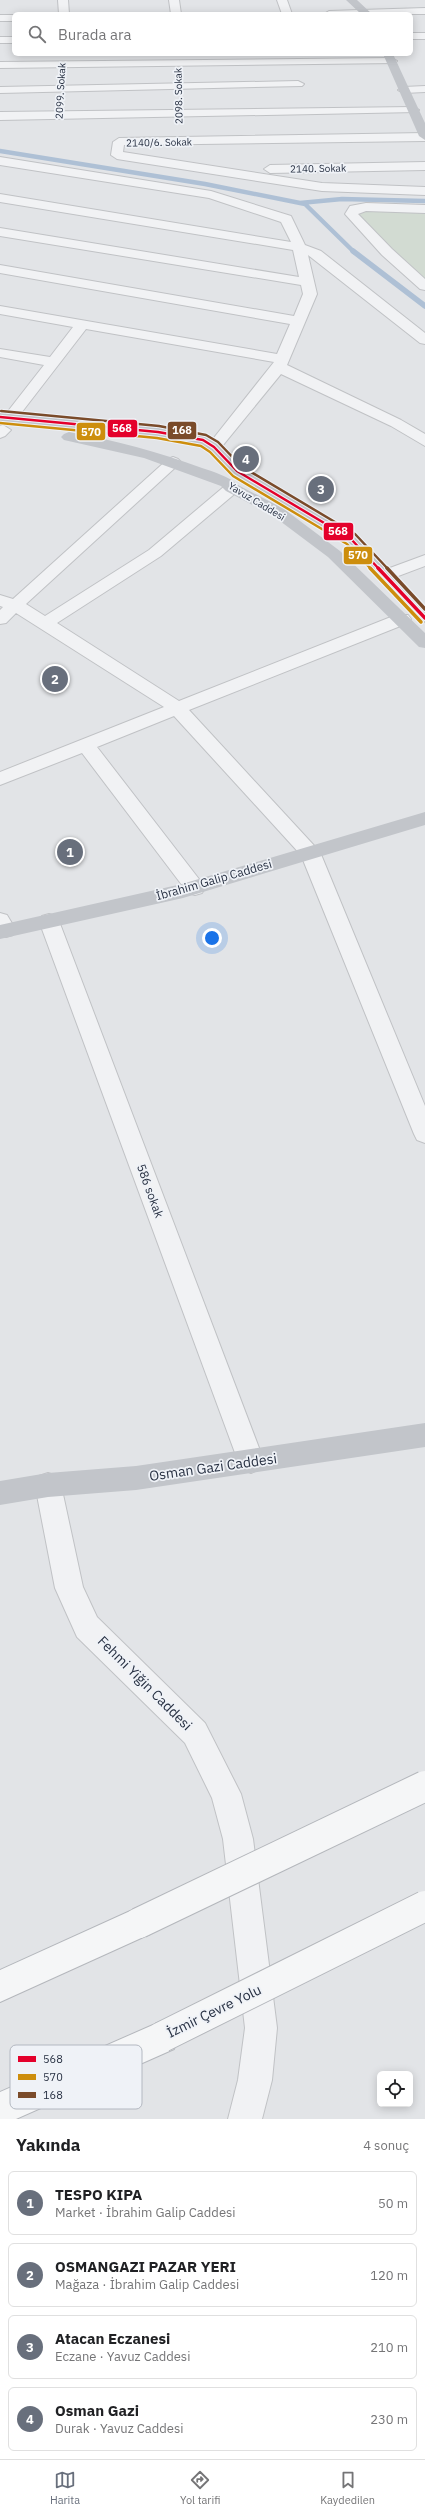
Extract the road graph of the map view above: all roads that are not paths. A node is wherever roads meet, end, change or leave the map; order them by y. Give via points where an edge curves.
1 (62, 0) edge
2 (174, 0) edge
3 (282, 0) edge
4 (351, 0) edge
5 (425, 11) edge
6 (64, 12) edge
7 (176, 12) edge
8 (285, 12) edge
9 (366, 12) edge
10 (396, 12) edge
11 (0, 18) edge
12 (12, 18) edge
13 (413, 36) edge
14 (425, 36) edge
15 (0, 40) edge
16 (12, 40) edge
17 (177, 58) edge
18 (293, 58) edge
19 (390, 58) edge
20 (61, 59) edge
21 (0, 65) edge
22 (298, 84) junction
23 (178, 87) junction
24 (425, 89) edge
25 (0, 90) edge
26 (60, 90) junction
27 (404, 90) junction
28 (304, 112) junction
29 (180, 113) junction
30 (0, 116) edge
31 (58, 116) junction
32 (418, 117) edge
33 (57, 128) dead end
34 (425, 137) edge
35 (307, 139) junction
36 (178, 141) junction
37 (0, 161) edge
38 (177, 163) junction
39 (21, 165) junction
40 (425, 166) edge
41 (310, 168) junction
42 (211, 169) junction
43 (10, 176) dead end
44 (313, 186) junction
45 (425, 191) edge
46 (0, 198) edge
47 (425, 209) edge
48 (0, 232) edge
49 (298, 248) junction
50 (0, 269) edge
51 (307, 282) junction
52 (425, 286) edge
53 (0, 310) edge
54 (298, 321) junction
55 (82, 325) junction
56 (425, 340) edge
57 (0, 353) edge
58 (53, 362) junction
59 (280, 363) junction
60 (3, 426) edge
61 (188, 437) junction
62 (425, 441) edge
63 (214, 447) junction
64 (167, 459) junction
65 (232, 488) junction
66 (425, 560) edge
67 (385, 576) junction
68 (8, 603) edge
69 (425, 618) edge
70 (0, 619) edge
71 (402, 620) junction
72 (45, 623) junction
73 (425, 643) edge
74 (176, 707) junction
75 (86, 746) junction
76 (0, 779) edge
77 (425, 818) edge
78 (310, 852) junction
79 (195, 888) junction
80 (49, 921) junction
81 (2, 927) edge
82 (425, 1134) edge
83 (425, 1435) edge
84 (251, 1461) junction
85 (48, 1485) junction
86 (0, 1493) edge
87 (425, 1786) edge
88 (425, 1906) edge
89 (0, 1986) edge
90 (142, 2046) edge
91 (10, 2105) edge
92 (0, 2109) edge
93 (246, 2119) edge

1 - 6 street
2 - 7 street
3 - 8 street
4 - 9 main road
5 - 10 street
11 - 12 street
13 - 14 street
15 - 16 street
17 - 18 street
17 - 20 street
17 - 23 street, 2098. Sokak
18 - 19 street
18 - 22 street
19 - 27 main road
20 - 21 street
20 - 26 street, 2099. Sokak
22 - 23 street
22 - 28 street
23 - 26 street
23 - 29 street, 2098. Sokak
24 - 27 street
25 - 26 street
26 - 31 street, 2099. Sokak
27 - 32 main road
28 - 29 street
28 - 32 street
28 - 35 street
29 - 31 street
29 - 36 street, 2098. Sokak
30 - 31 street
31 - 33 street, 2099. Sokak
32 - 34 main road
34 - 35 street, 2140/6. Sokak
35 - 36 street, 2140/6. Sokak
35 - 41 street
36 - 38 street, 2098. Sokak
36 - 38 street, 2140/6. Sokak via 119,142 117,155
37 - 39 street
38 - 42 street, 2140/6. Sokak
39 - 43 street
39 - 49 street via 211,195 286,219 298,242
40 - 41 street, 2140. Sokak
41 - 42 street, 2140. Sokak
41 - 44 street
42 - 44 street, 2140/6. Sokak
44 - 45 street, 2140/6. Sokak
46 - 49 street
47 - 52 street via 366,207 354,209 351,214 387,252
48 - 51 street
49 - 51 street
49 - 56 street via 316,254
50 - 54 street
51 - 54 street via 310,294
53 - 55 street
54 - 59 street
55 - 58 street
55 - 59 street
57 - 58 street
58 - 60 street
59 - 62 street
59 - 63 street
60 - 61 main road, Yavuz Caddesi
60 - 64 main road, Yavuz Caddesi via 102,442
61 - 63 main road, Yavuz Caddesi via 203,440
61 - 64 main road via 169,439 161,445 159,451
63 - 64 main road via 196,459
63 - 67 main road, Yavuz Caddesi via 237,471 351,539
64 - 65 main road, Yavuz Caddesi via 227,483
64 - 68 street
65 - 71 main road, Yavuz Caddesi via 278,512 334,554
65 - 72 street via 155,553
66 - 67 street
67 - 69 main road, Yavuz Caddesi
68 - 70 street
68 - 72 street
71 - 73 main road, Yavuz Caddesi
71 - 74 street
72 - 74 street
74 - 75 street
74 - 78 street
75 - 76 street
75 - 79 street
77 - 78 main road, İbrahim Galip Caddesi
78 - 79 main road, İbrahim Galip Caddesi
78 - 82 street
79 - 80 main road, İbrahim Galip Caddesi
80 - 81 main road, İbrahim Galip Caddesi
80 - 84 street, 586 sokak
83 - 84 main road, Osman Gazi Caddesi
84 - 85 main road, Osman Gazi Caddesi via 136,1478
85 - 86 main road, Osman Gazi Caddesi
85 - 93 street, Fehmi Yiğin Caddesi via 69,1588 87,1626 195,1733 226,1794 238,1839 261,2028 255,2080
87 - 89 highway, bridge via 139,1923
88 - 90 highway, İzmir Çevre Yolu, bridge
91 - 92 highway, İzmir Çevre Yolu, bridge

